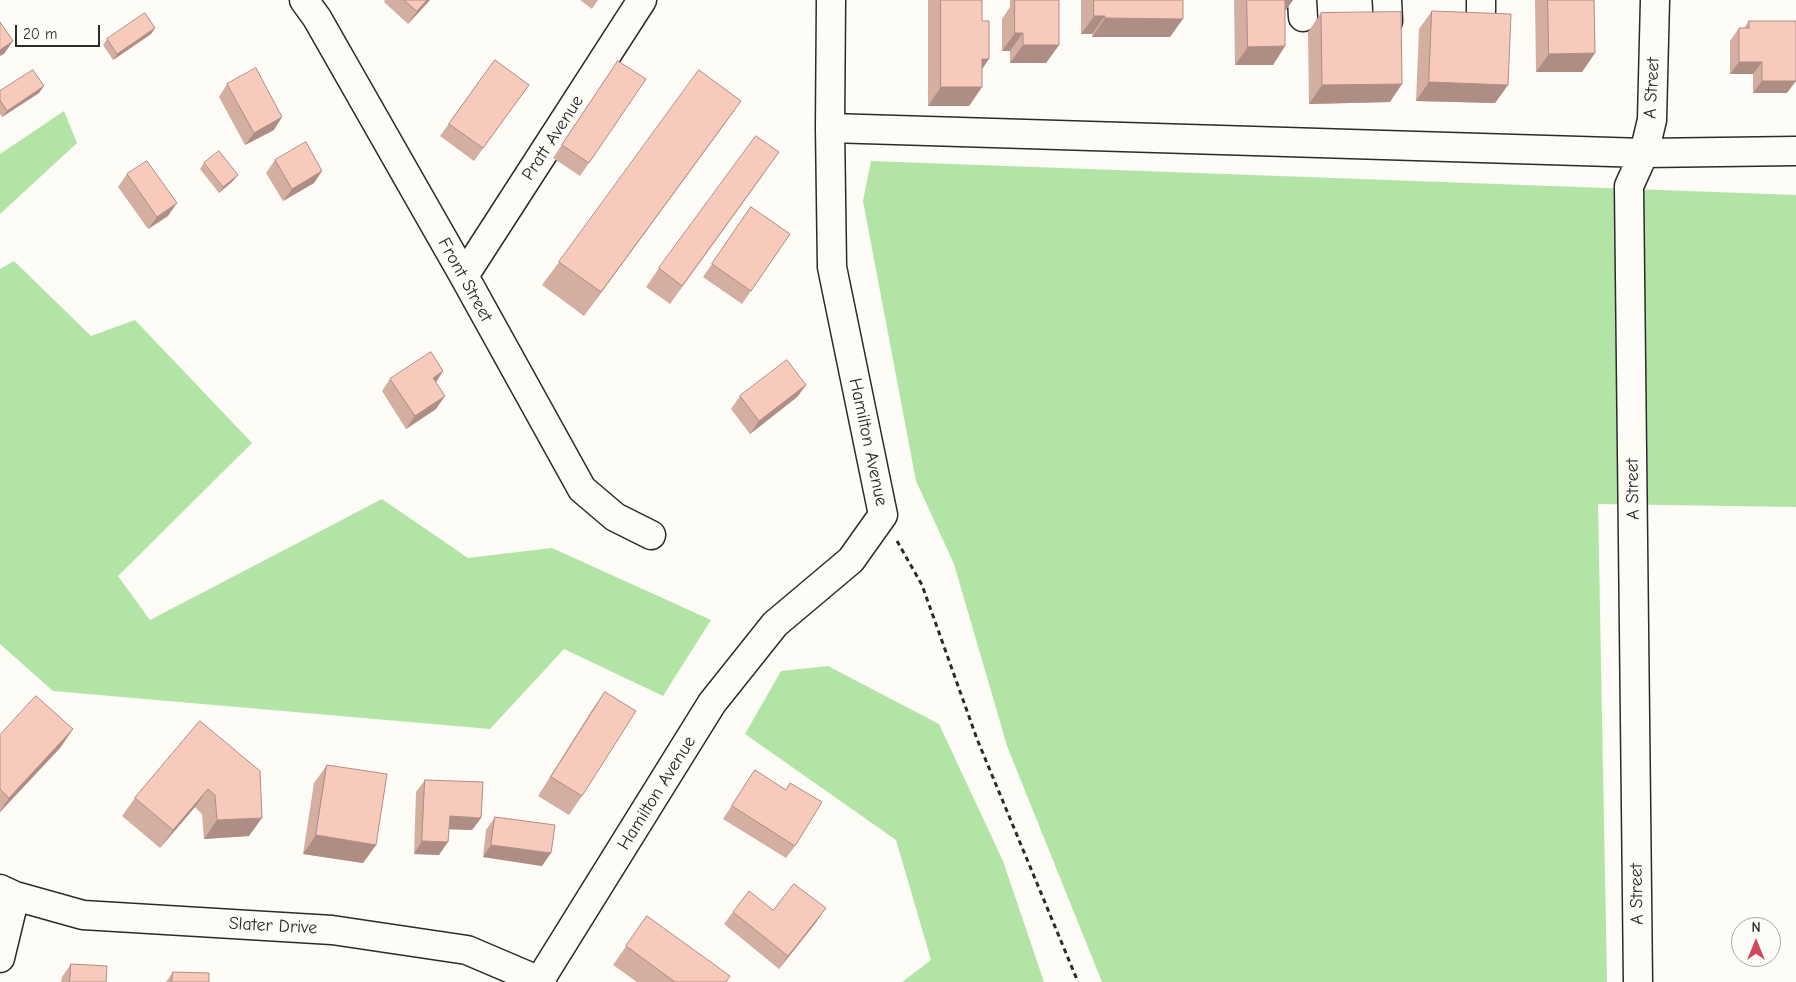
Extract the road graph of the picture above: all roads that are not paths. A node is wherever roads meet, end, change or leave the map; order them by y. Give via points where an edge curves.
1 (304, 0) edge
2 (642, 0) edge
3 (831, 0) edge
4 (1655, 0) edge
5 (830, 128) junction
6 (1796, 151) edge
7 (1644, 153) junction
8 (464, 276) junction
9 (651, 535) dead end
10 (7, 893) edge
11 (0, 958) edge
12 (541, 981) edge
13 (1638, 982) edge

1 - 8 street, Front Street
2 - 8 street, Pratt Avenue
3 - 5 street, Hamilton Avenue
4 - 7 street, A Street via 1652,120
5 - 7 street
5 - 12 street, Hamilton Avenue via 832,267 883,515 851,560 775,624 712,703
6 - 7 street
7 - 13 street, A Street via 1629,186
8 - 9 street, Front Street via 582,489 614,518
10 - 11 street
10 - 12 street, Slater Drive via 83,915 332,930 467,950

